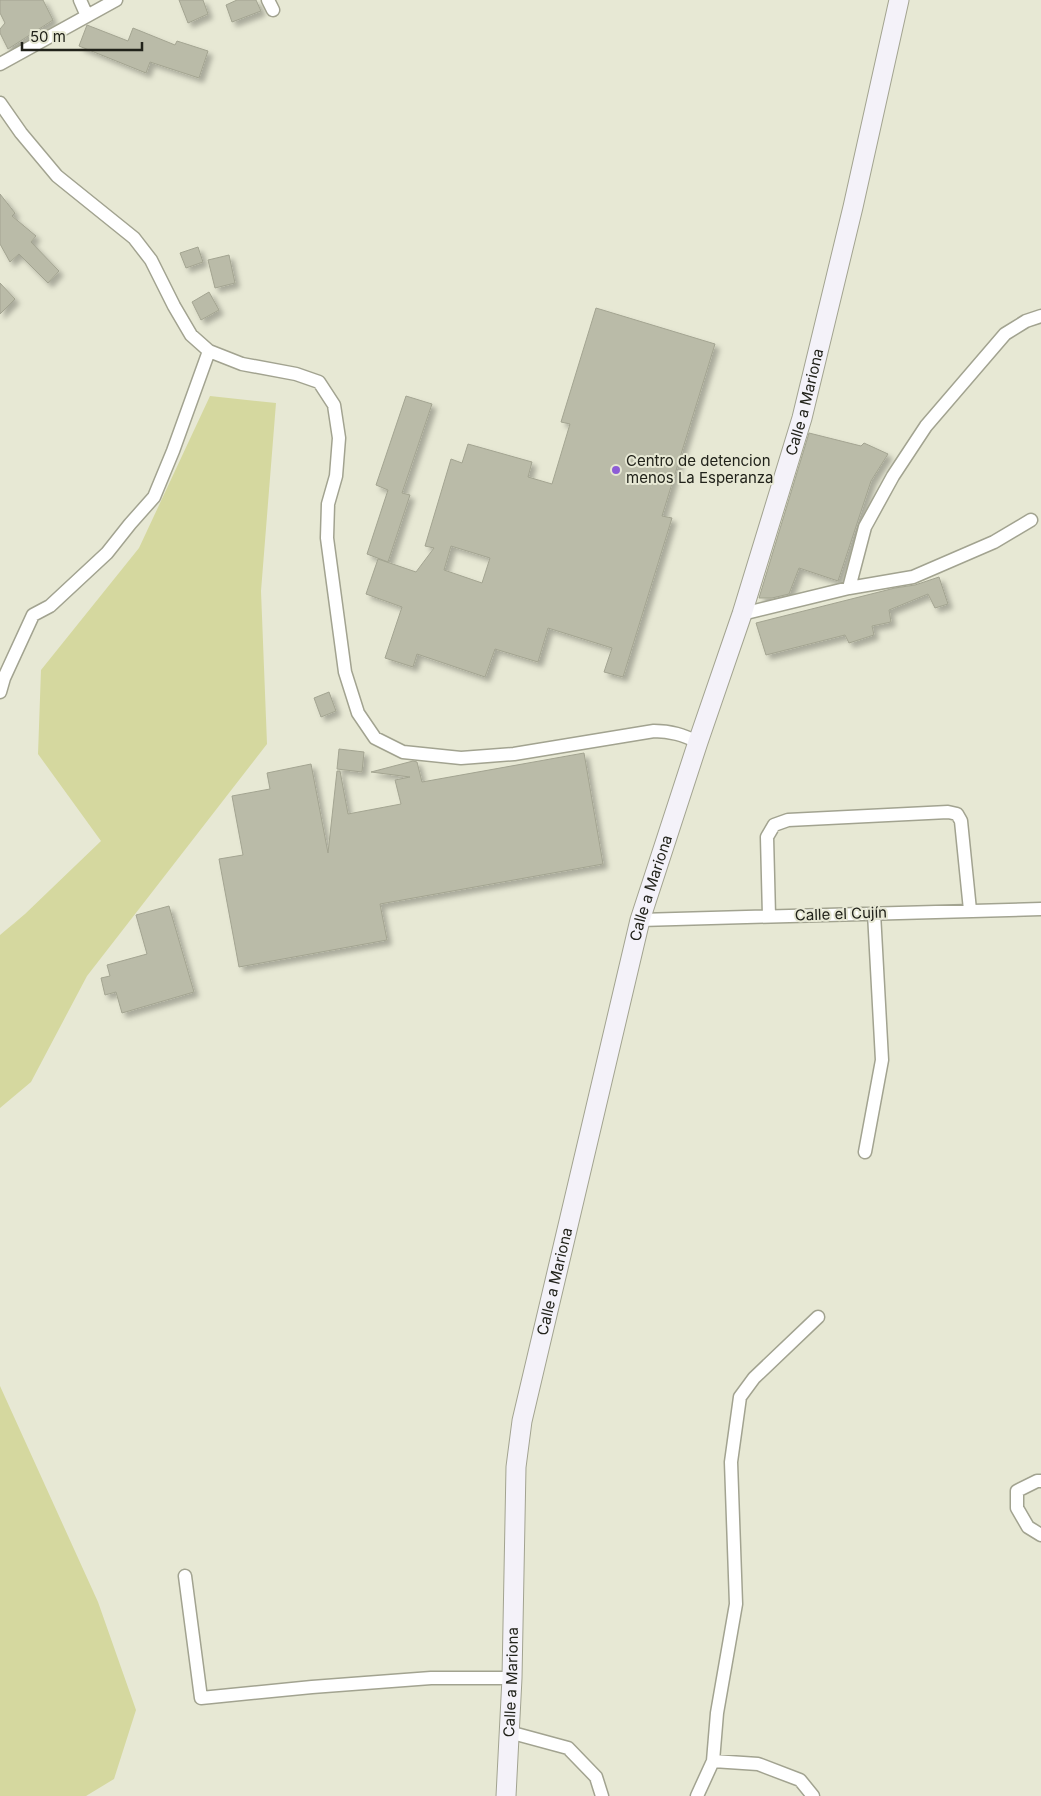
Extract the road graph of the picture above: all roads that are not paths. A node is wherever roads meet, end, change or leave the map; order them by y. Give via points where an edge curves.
1 (80, 0) edge
2 (116, 0) edge
3 (899, 0) edge
4 (87, 16) junction
5 (0, 64) edge
6 (0, 103) edge
7 (1041, 316) edge
8 (209, 351) junction
9 (1031, 520) dead end
10 (849, 588) junction
11 (742, 614) junction
12 (0, 692) edge
13 (698, 742) junction
14 (1041, 908) edge
15 (970, 910) junction
16 (874, 913) junction
17 (769, 916) junction
18 (640, 920) junction
19 (865, 1152) dead end
20 (818, 1317) dead end
21 (1041, 1481) edge
22 (1041, 1535) edge
23 (185, 1576) dead end
24 (512, 1678) junction
25 (509, 1732) junction
26 (713, 1761) junction
27 (506, 1796) edge
28 (602, 1796) edge
29 (697, 1796) edge
30 (813, 1796) edge

1 - 4 street
2 - 4 street
3 - 11 main road, Calle a Mariona via 802,418
4 - 5 street
6 - 8 street via 57,176 134,238 151,260 190,334
7 - 10 street via 1005,334 926,426 892,476 865,527
8 - 12 street via 154,497 107,553 50,606 33,615
8 - 13 street via 242,364 296,374 319,382 334,405 339,438 336,476 328,504 327,538 344,672 358,713 375,738 403,752 461,758 514,754 667,731
9 - 10 street via 994,542 913,577
10 - 11 street
11 - 13 main road, Calle a Mariona
13 - 18 main road, Calle a Mariona
14 - 15 street, Calle el Cujín
15 - 16 street, Calle el Cujín
15 - 17 street via 961,821 957,814 948,812 788,820 774,825 767,837
16 - 17 street, Calle el Cujín
16 - 19 street via 882,1060
17 - 18 street, Calle el Cujín
18 - 24 main road, Calle a Mariona via 522,1422 516,1467
20 - 26 street via 754,1378 740,1397 731,1462 736,1604
21 - 22 street via 1017,1491 1017,1508 1028,1527
23 - 24 street via 202,1698 431,1678
24 - 25 main road, Calle a Mariona
25 - 27 main road, Calle a Mariona
25 - 28 street via 568,1748 596,1777
26 - 29 street
26 - 30 street via 758,1764 800,1780

